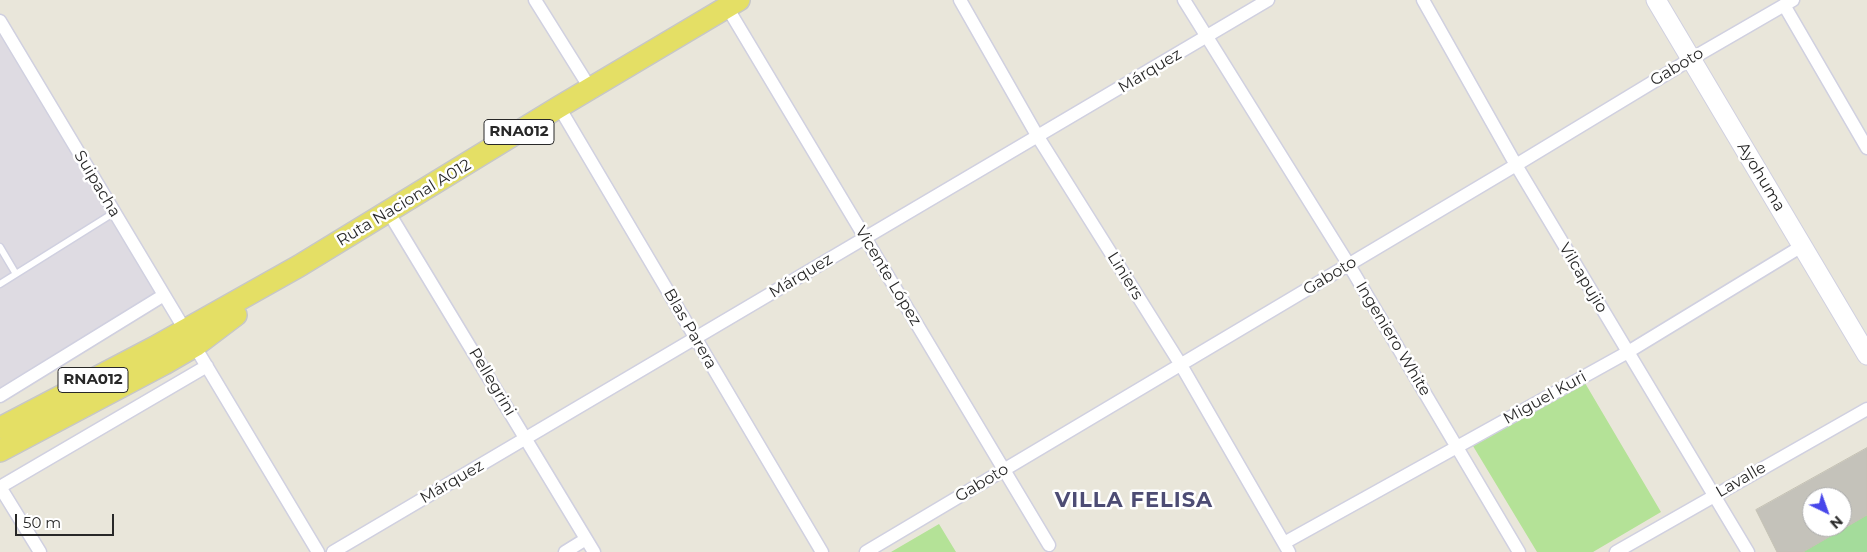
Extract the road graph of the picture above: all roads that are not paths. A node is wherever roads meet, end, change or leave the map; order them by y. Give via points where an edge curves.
1 (535, 0) edge
2 (960, 0) edge
3 (1184, 0) edge
4 (1268, 0) edge
5 (1423, 0) edge
6 (1656, 0) edge
7 (1788, 3) edge
8 (733, 4) edge
9 (0, 21) edge
10 (1207, 37) junction
11 (1691, 58) junction
12 (590, 88) junction
13 (559, 106) junction
14 (1038, 136) junction
15 (1867, 148) edge
16 (1516, 165) junction
17 (114, 212) junction
18 (389, 212) junction
19 (865, 238) junction
20 (1802, 246) junction
21 (0, 247) edge
22 (1349, 264) junction
23 (16, 274) junction
24 (0, 284) edge
25 (164, 295) junction
26 (190, 338) junction
27 (696, 338) junction
28 (1628, 352) junction
29 (1867, 355) edge
30 (1182, 365) junction
31 (207, 366) junction
32 (0, 396) edge
33 (1867, 409) edge
34 (78, 411) junction
35 (0, 428) edge
36 (526, 438) junction
37 (1457, 447) junction
38 (0, 451) edge
39 (0, 465) edge
40 (1004, 470) junction
41 (0, 487) edge
42 (1714, 496) junction
43 (586, 539) junction
44 (1049, 544) dead end
45 (1286, 547) edge
46 (40, 552) edge
47 (318, 552) edge
48 (333, 552) edge
49 (565, 552) edge
50 (594, 552) edge
51 (822, 552) edge
52 (866, 552) edge
53 (1519, 552) edge
54 (1616, 552) edge
55 (1748, 552) edge

1 - 12 street
2 - 14 street, Liniers
3 - 10 street, Ingeniero White
4 - 10 street, Márquez
5 - 16 street, Vilcapujio
6 - 11 street, Ayohuma
7 - 11 street, Gaboto
7 - 15 street
8 - 12 main road, Ruta Nacional A012 / RNA012
8 - 19 street, Vicente López
9 - 17 street, Suipacha
10 - 14 street, Márquez
10 - 22 street, Ingeniero White
11 - 16 street, Gaboto
11 - 20 street, Ayohuma
12 - 13 main road, Ruta Nacional A012 / RNA012
13 - 18 main road, Ruta Nacional A012 / RNA012
13 - 27 street, Blas Parera
14 - 19 street, Márquez
14 - 30 street, Liniers
16 - 22 street, Gaboto
16 - 28 street, Vilcapujio
17 - 23 lane
17 - 25 street, Suipacha
18 - 26 main road, Ruta Nacional A012 / RNA012 via 299,266
18 - 36 street, Pellegrini
19 - 27 street, Márquez
19 - 40 street, Vicente López
20 - 28 street, Miguel Kuri
20 - 29 street, Ayohuma
21 - 23 lane
22 - 30 street, Gaboto
22 - 37 street, Ingeniero White
23 - 24 lane
25 - 26 street, Suipacha
25 - 32 street
26 - 31 street, Suipacha
26 - 34 main road, Ruta Nacional A012 / RNA012
26 - 35 main road, Ruta Nacional A012 / RNA012
27 - 36 street, Márquez
27 - 51 street, Blas Parera
28 - 37 street, Miguel Kuri
28 - 42 street, Vilcapujio
30 - 40 street, Gaboto
30 - 45 street, Liniers
31 - 41 street
31 - 47 street, Suipacha
33 - 42 street, Lavalle
34 - 38 main road, Ruta Nacional A012 / RNA012
34 - 39 main road
36 - 43 street, Pellegrini
36 - 48 street, Márquez
37 - 45 street, Miguel Kuri
37 - 53 street, Ingeniero White
40 - 44 street, Vicente López
40 - 52 street, Gaboto
41 - 46 street
42 - 54 street, Lavalle
42 - 55 street, Vilcapujio
43 - 49 street
43 - 50 street, Pellegrini

